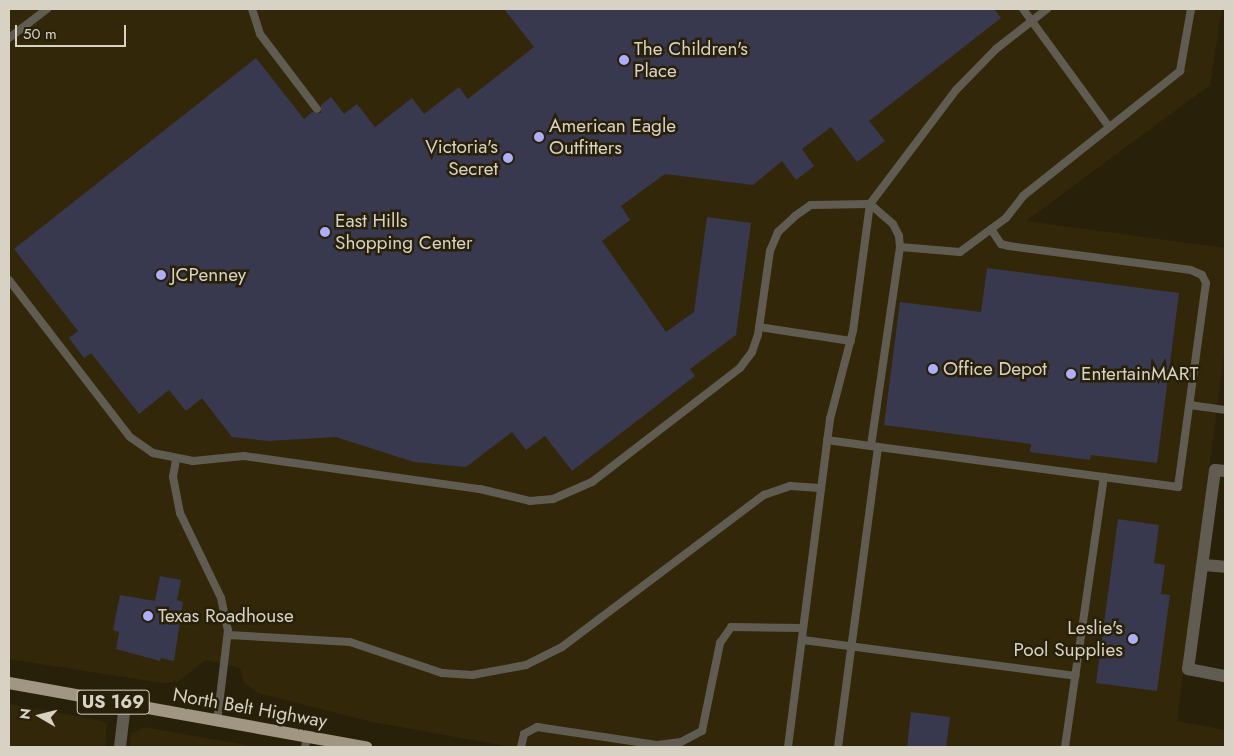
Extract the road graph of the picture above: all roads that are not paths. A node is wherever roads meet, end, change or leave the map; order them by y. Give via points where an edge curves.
1 (47, 9) edge
2 (252, 9) edge
3 (1022, 9) edge
4 (1047, 9) edge
5 (1191, 9) edge
6 (1032, 21) junction
7 (9, 38) edge
8 (317, 109) dead end
9 (1109, 127) junction
10 (870, 204) junction
11 (991, 229) junction
12 (900, 246) junction
13 (9, 280) edge
14 (759, 327) junction
15 (851, 341) junction
16 (1190, 405) junction
17 (1225, 410) edge
18 (827, 440) junction
19 (874, 446) junction
20 (176, 460) junction
21 (1225, 471) edge
22 (1104, 477) junction
23 (820, 488) junction
24 (1204, 565) junction
25 (1225, 567) edge
26 (803, 628) junction
27 (228, 635) junction
28 (802, 640) junction
29 (852, 646) junction
30 (1076, 676) junction
31 (1225, 676) edge
32 (9, 683) edge
33 (125, 704) junction
34 (217, 722) junction
35 (306, 742) edge
36 (353, 746) edge
37 (120, 747) edge
38 (366, 747) edge
39 (521, 747) edge
40 (788, 747) edge
41 (838, 747) edge
42 (1065, 747) edge

1 - 7 lane
2 - 8 lane via 260,34
3 - 6 lane
4 - 6 lane
5 - 9 lane via 1180,71
6 - 9 lane
6 - 10 lane via 996,49 956,90
9 - 11 lane via 1022,196 1006,218
10 - 12 lane via 893,224
10 - 14 lane via 811,205 778,232 770,251
10 - 15 lane
11 - 12 lane via 960,252
11 - 16 lane via 1001,244 1009,246 1191,270 1202,275 1206,283
12 - 19 lane
13 - 20 lane via 140,447
14 - 15 lane
14 - 20 lane via 752,352 740,368 592,482 553,499 530,501 475,488 244,456
15 - 18 lane via 833,399
16 - 17 lane
16 - 22 lane via 1178,487
18 - 19 lane
18 - 23 lane
19 - 22 lane
19 - 29 lane
20 - 27 lane via 173,476 180,513 221,598
21 - 24 street via 1215,470
22 - 30 lane
23 - 26 lane
23 - 27 lane via 790,486 764,495 562,647 526,665 472,676 442,673 342,641
24 - 25 street
24 - 31 street via 1188,669
26 - 28 lane
26 - 39 lane via 731,628 720,642 702,731 681,742 657,745 537,726 524,734
27 - 34 lane
28 - 29 lane
28 - 40 lane
29 - 30 lane
29 - 41 lane
30 - 42 lane
32 - 33 main road, North Belt Highway / US 169
33 - 34 main road, North Belt Highway / US 169
33 - 37 street
34 - 35 main road, North Belt Highway / US 169
35 - 36 main road, North Belt Highway / US 169
36 - 38 main road, North Belt Highway / US 169

